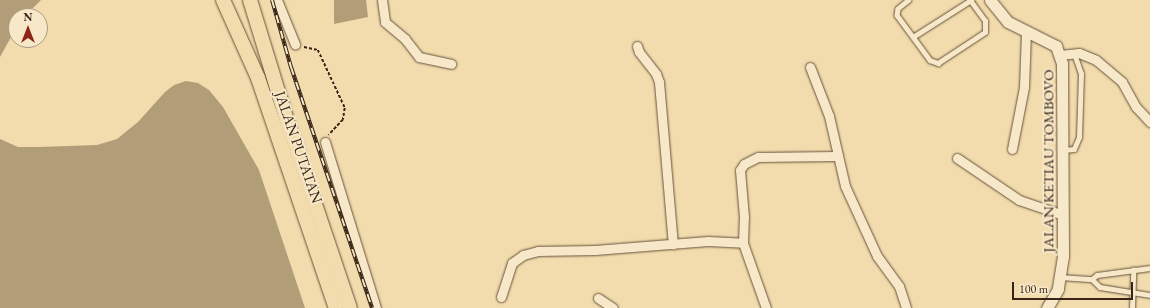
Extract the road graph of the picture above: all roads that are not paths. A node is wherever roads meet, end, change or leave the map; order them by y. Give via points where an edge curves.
1 (223, 0) edge
2 (250, 0) edge
3 (277, 0) edge
4 (382, 0) edge
5 (909, 0) edge
6 (970, 0) edge
7 (990, 0) edge
8 (1026, 32) junction
9 (913, 37) junction
10 (295, 44) road end
11 (637, 46) dead end
12 (1074, 54) junction
13 (1060, 56) junction
14 (451, 64) dead end
15 (810, 67) dead end
16 (1150, 122) edge
17 (288, 124) junction
18 (325, 142) road end
19 (278, 143) junction
20 (1012, 149) dead end
21 (1063, 150) junction
22 (837, 156) junction
23 (957, 158) dead end
24 (1063, 215) junction
25 (743, 243) junction
26 (673, 244) junction
27 (336, 265) junction
28 (1150, 268) edge
29 (1133, 270) junction
30 (1060, 277) junction
31 (1092, 279) junction
32 (1132, 292) junction
33 (1150, 295) edge
34 (501, 297) dead end
35 (598, 298) dead end
36 (335, 304) edge
37 (350, 308) edge
38 (376, 308) edge
39 (613, 308) edge
40 (766, 308) edge
41 (906, 308) edge
42 (1047, 308) edge
43 (1132, 308) edge

1 - 19 highway, JALAN PUTATAN via 258,78
2 - 17 highway, JALAN PUTATAN
3 - 10 street
4 - 14 street via 385,22 405,39 419,57
5 - 9 lane via 898,9 897,15
6 - 9 lane
6 - 9 lane via 985,21 985,32 942,62 930,60
7 - 8 street, JALAN KETIAU TOMBOVO via 1002,17
8 - 13 street, JALAN KETIAU TOMBOVO via 1050,41
8 - 20 street via 1024,86
11 - 26 street via 659,82
12 - 13 street
12 - 16 street via 1088,56 1117,77 1136,107
12 - 21 lane via 1080,74 1078,142 1074,149
13 - 21 street, JALAN KETIAU TOMBOVO
15 - 22 street via 829,116
17 - 19 highway via 287,135
17 - 27 highway, JALAN PUTATAN
18 - 38 street
19 - 36 highway, JALAN PUTATAN
21 - 24 street, JALAN KETIAU TOMBOVO
22 - 25 street via 758,157 744,164 740,170 744,217
22 - 41 street via 845,186 862,226 877,256 898,286
23 - 24 street via 1019,200
24 - 30 street, JALAN KETIAU TOMBOVO
25 - 26 street via 708,241
25 - 40 street
26 - 34 street via 531,252 512,263
27 - 36 highway via 332,272
27 - 37 highway, JALAN PUTATAN
28 - 29 lane
29 - 31 lane via 1096,275
29 - 32 lane
30 - 31 lane
30 - 42 street, JALAN KETIAU TOMBOVO via 1058,289
31 - 32 lane via 1100,287
32 - 33 lane
32 - 43 lane
35 - 39 street

